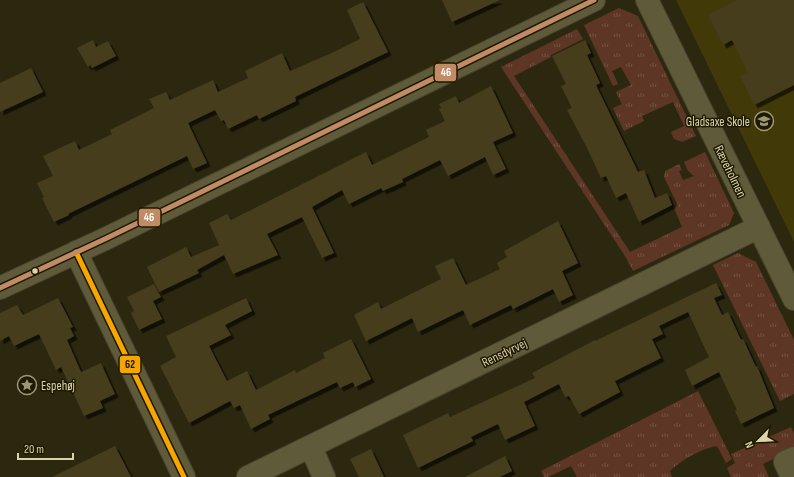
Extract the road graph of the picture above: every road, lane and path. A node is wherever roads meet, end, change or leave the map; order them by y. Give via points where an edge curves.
1 (594, 0) edge
2 (647, 0) edge
3 (759, 227) junction
4 (76, 252) junction
5 (0, 288) edge
6 (794, 298) edge
7 (311, 447) junction
8 (794, 458) edge
9 (184, 477) edge
10 (248, 477) edge
11 (324, 477) edge
12 (792, 477) edge

1 - 4 street
2 - 3 street, Ræveholmen
3 - 6 street, Ræveholmen
3 - 7 street, Rensdyrvej
4 - 5 street
4 - 9 street
7 - 10 street, Rensdyrvej
7 - 11 street
8 - 12 street via 785,462

